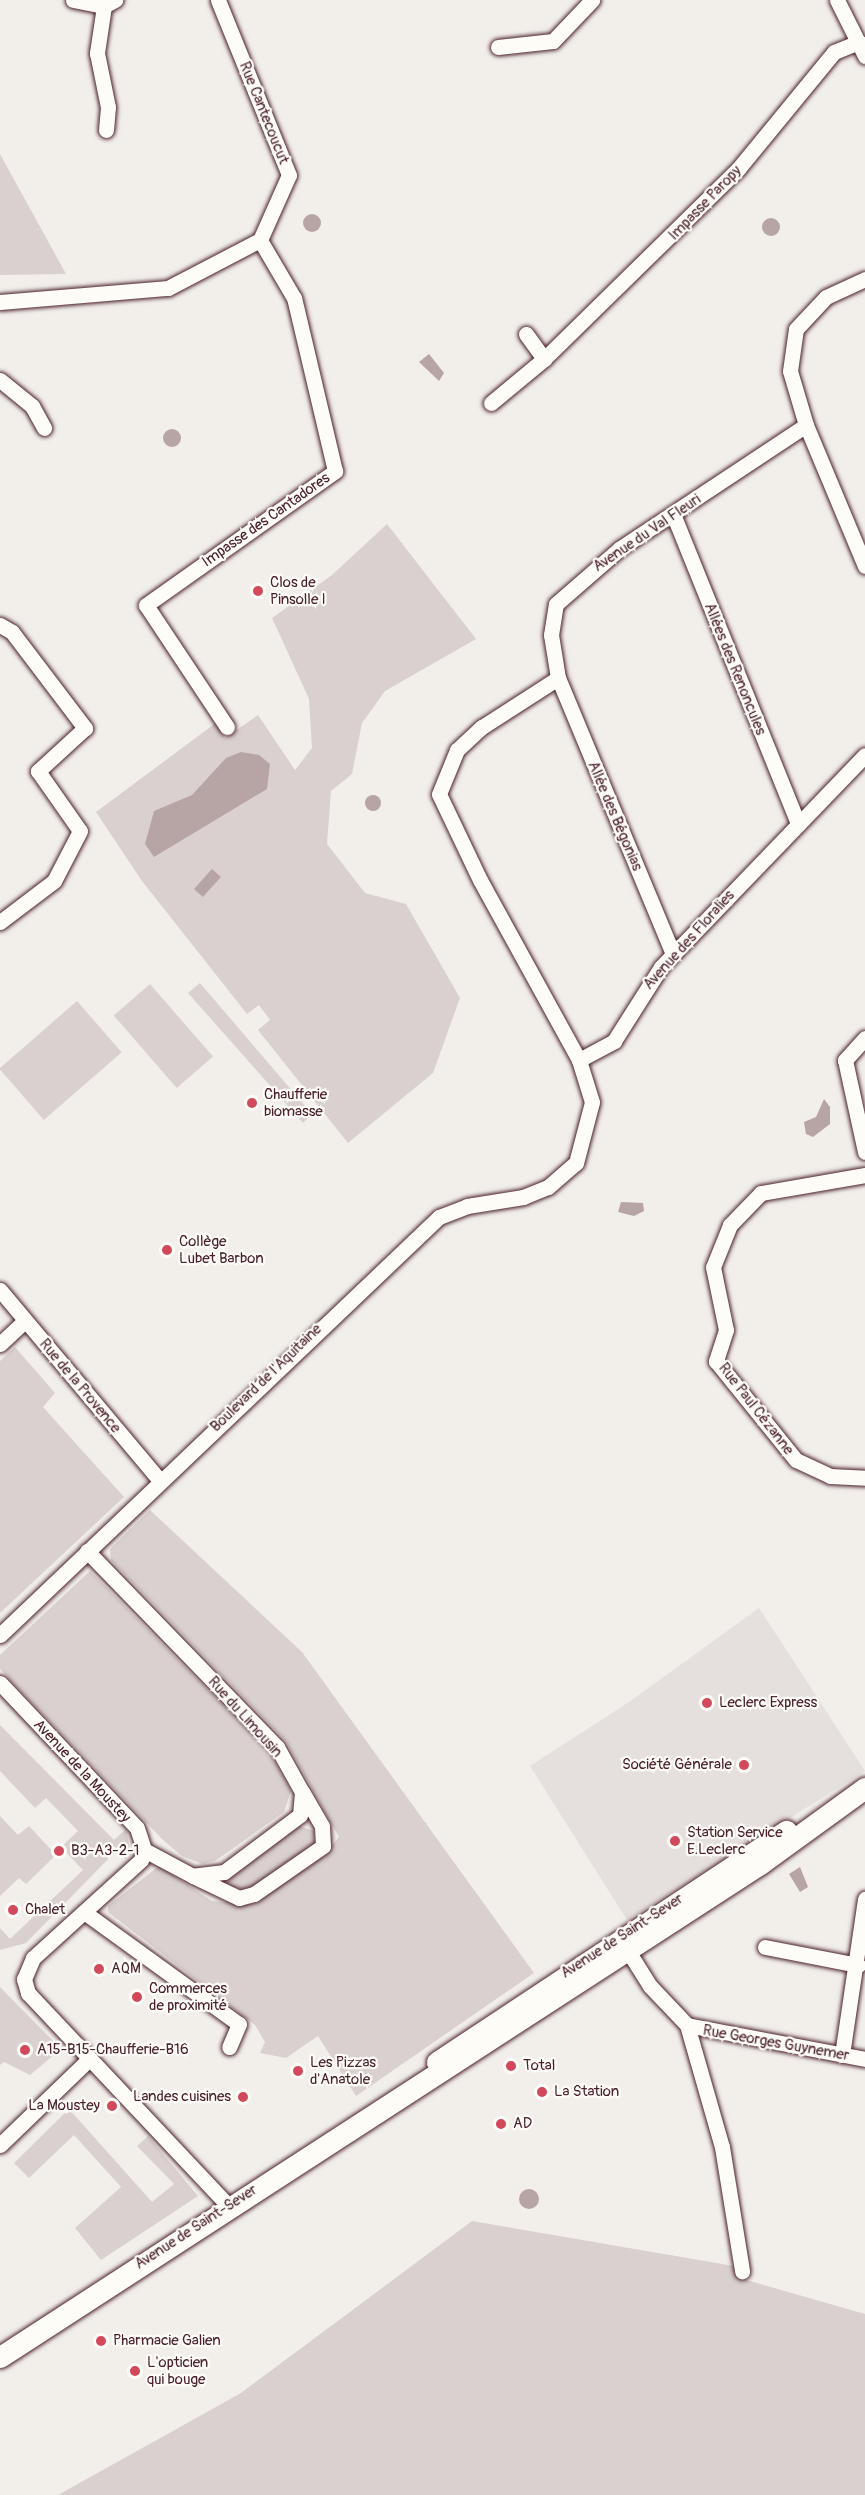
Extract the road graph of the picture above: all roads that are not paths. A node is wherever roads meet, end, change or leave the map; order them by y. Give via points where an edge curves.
1 (73, 0) edge
2 (218, 0) edge
3 (592, 0) edge
4 (837, 0) edge
5 (110, 3) edge
6 (498, 47) dead end
7 (862, 49) edge
8 (106, 130) dead end
9 (260, 240) junction
10 (865, 279) edge
11 (0, 302) edge
12 (526, 334) dead end
13 (544, 359) junction
14 (0, 380) edge
15 (491, 403) dead end
16 (806, 425) junction
17 (44, 428) dead end
18 (673, 514) junction
19 (865, 566) edge
20 (0, 625) edge
21 (558, 678) junction
22 (227, 727) dead end
23 (865, 755) edge
24 (798, 824) junction
25 (0, 922) edge
26 (673, 954) junction
27 (865, 1038) edge
28 (579, 1060) junction
29 (865, 1152) edge
30 (865, 1175) edge
31 (0, 1290) edge
32 (25, 1321) junction
33 (0, 1344) edge
34 (865, 1478) edge
35 (160, 1481) junction
36 (87, 1551) junction
37 (0, 1635) edge
38 (0, 1683) edge
39 (864, 1789) edge
40 (302, 1792) junction
41 (144, 1850) junction
42 (193, 1876) junction
43 (865, 1899) edge
44 (84, 1912) junction
45 (628, 1941) junction
46 (765, 1947) dead end
47 (858, 1965) junction
48 (687, 2025) junction
49 (228, 2048) dead end
50 (842, 2055) junction
51 (89, 2059) junction
52 (865, 2059) edge
53 (0, 2145) edge
54 (228, 2205) junction
55 (742, 2271) dead end
56 (0, 2357) edge

1 - 5 street
2 - 9 street, Rue Cantecoucut via 289,175
3 - 6 street via 553,41
4 - 7 street
5 - 8 street via 97,52 108,107
7 - 13 street, Impasse Paropy via 834,52 738,170
9 - 11 street via 168,288
9 - 22 street, Impasse des Cantadores via 294,298 335,471 146,605
10 - 16 street via 826,297 796,329 790,371
12 - 13 street
13 - 15 street, Impasse Paropy
14 - 17 street via 32,406
16 - 18 street, Avenue du Val Fleuri
16 - 19 street
18 - 21 street, Avenue du Val Fleuri via 619,549 556,604 551,635
18 - 24 street, Allées des Renoncules
20 - 25 street via 12,632 85,728 38,771 80,831 54,880
21 - 26 street, Allée des Bégonias
21 - 28 street via 457,750 439,794 480,880
23 - 24 street, Avenue des Floralies
24 - 26 street, Avenue des Floralies
26 - 28 street, Avenue des Floralies via 628,1011 614,1041
27 - 29 street via 845,1060
28 - 35 street, Boulevard de l'Aquitaine via 592,1102 585,1141 564,1176 523,1197 467,1206 439,1217
30 - 34 street, Rue Paul Cézanne via 761,1193 730,1225 713,1267 726,1330 717,1361 796,1460 830,1476
31 - 32 street, Rue de la Provence
32 - 33 street
32 - 35 street, Rue de la Provence
35 - 36 street, Boulevard de l'Aquitaine
36 - 37 street, Boulevard de l'Aquitaine
36 - 40 street, Rue du Limousin via 277,1747
38 - 41 street, Avenue de la Moustey via 137,1828
39 - 45 main road, Avenue de Saint-Sever
40 - 42 street via 300,1815 225,1872
40 - 42 street, Rue du Limousin via 322,1826 323,1846 254,1894 239,1898
41 - 42 street
41 - 44 street via 141,1860
43 - 47 street
44 - 49 street via 239,2024
44 - 51 street via 33,1958 24,1979 28,1993
45 - 48 street via 661,2000
45 - 54 main road, Avenue de Saint-Sever
46 - 47 street
47 - 50 street
48 - 50 street, Rue Georges Guynemer
48 - 55 street via 722,2147
50 - 52 street, Rue Georges Guynemer
51 - 53 street
51 - 54 street
54 - 56 main road, Avenue de Saint-Sever

